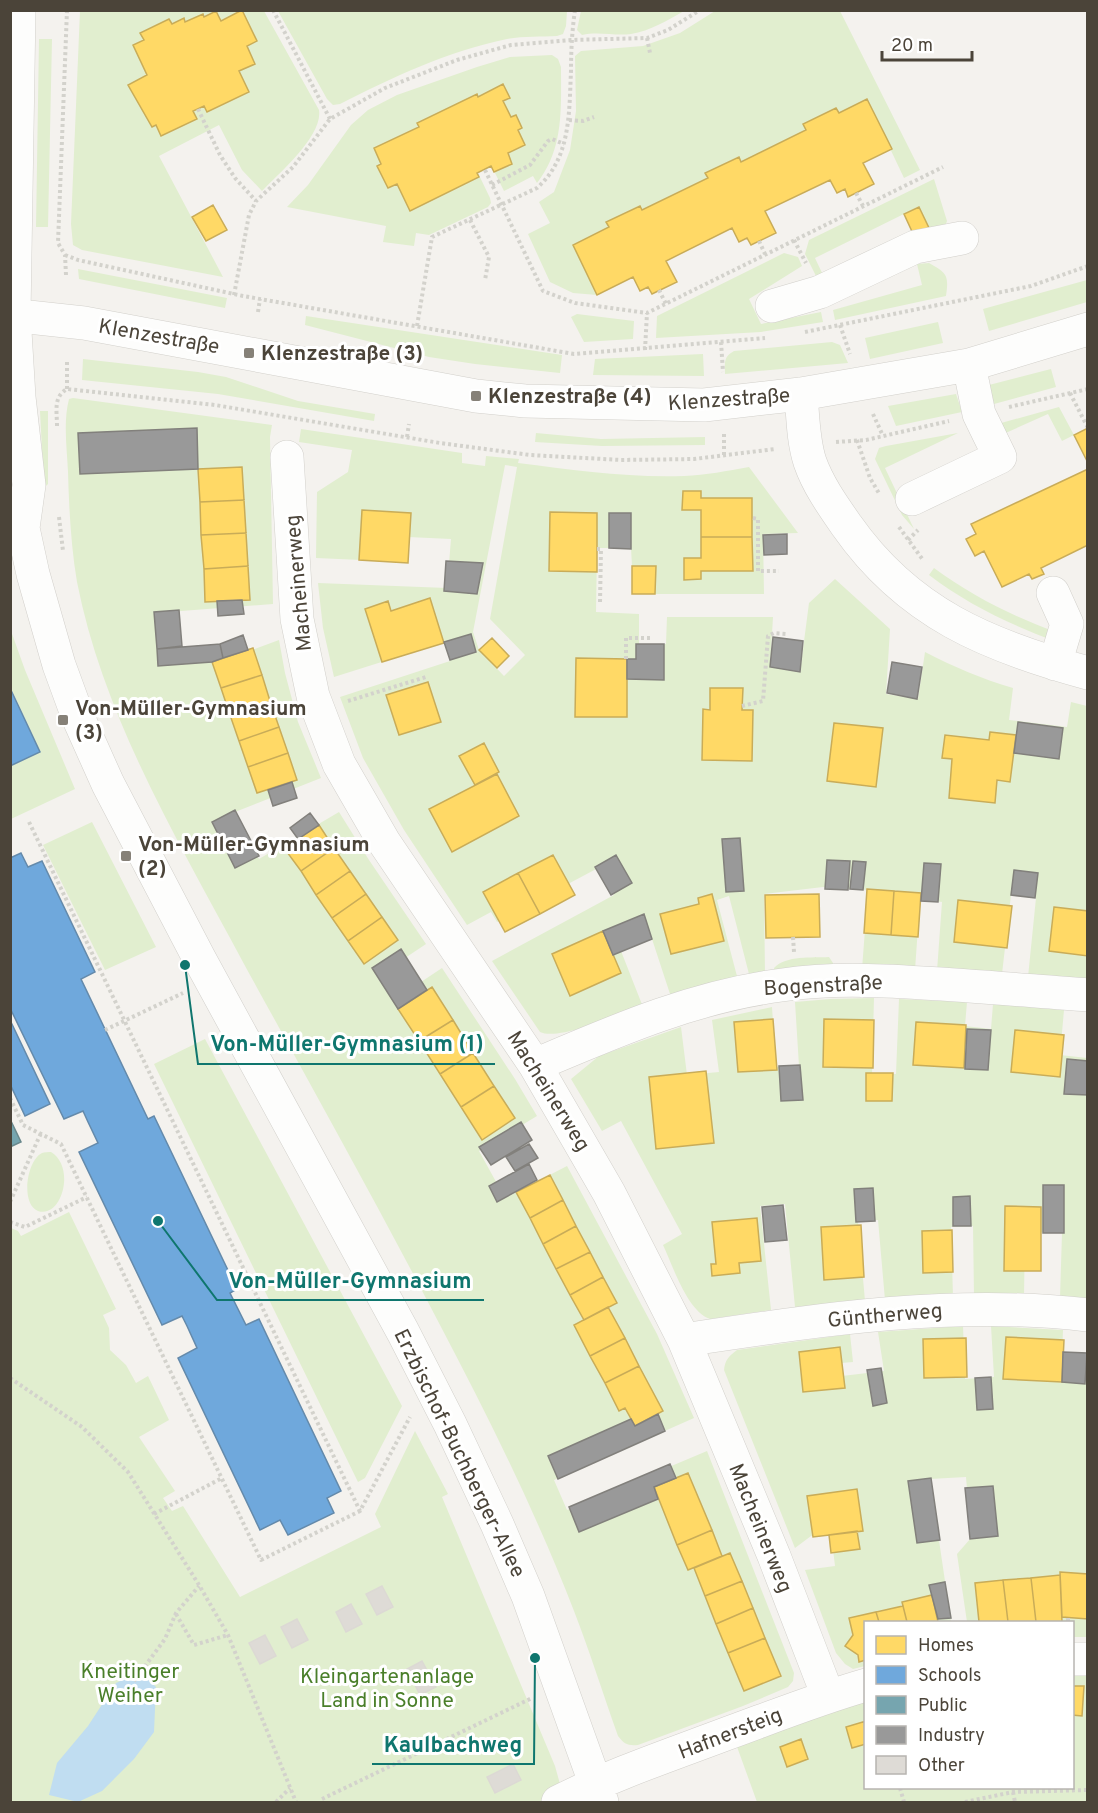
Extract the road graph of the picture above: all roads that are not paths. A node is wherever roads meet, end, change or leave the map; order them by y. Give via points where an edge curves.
1 (19, 10) edge
2 (962, 238) dead end
3 (772, 306) dead end
4 (12, 315) edge
5 (1088, 329) edge
6 (969, 365) junction
7 (801, 394) junction
8 (287, 457) dead end
9 (912, 500) dead end
10 (16, 519) edge
11 (1053, 593) dead end
12 (1054, 664) junction
13 (1088, 673) edge
14 (1088, 995) edge
15 (535, 1065) junction
16 (1088, 1315) edge
17 (684, 1340) junction
18 (864, 1687) edge
19 (828, 1696) junction
20 (598, 1793) edge
21 (558, 1803) edge

1 - 4 street
2 - 3 street via 915,247 820,292
4 - 7 street, Klenzestraße via 84,323 476,396 522,401 704,405
4 - 10 street via 29,485
5 - 6 street, Klenzestraße
6 - 7 street, Klenzestraße
6 - 9 street via 979,414 1000,457
7 - 12 street via 810,462 832,506 858,541 901,586 942,617
8 - 15 street, Macheinerweg via 297,619 314,696 339,764 384,842
10 - 20 street, Erzbischof-Buchberger-Allee via 59,666 108,784 450,1424 528,1596
11 - 12 street via 1067,624
12 - 13 street
14 - 15 street, Bogenstraße via 886,981 780,985 662,1013
15 - 17 street, Macheinerweg via 609,1193
16 - 17 street, Güntherweg via 1013,1309 916,1311
17 - 19 street, Macheinerweg
18 - 19 street, Hafnersteig
19 - 20 street, Hafnersteig
20 - 21 street, Hafnersteig

